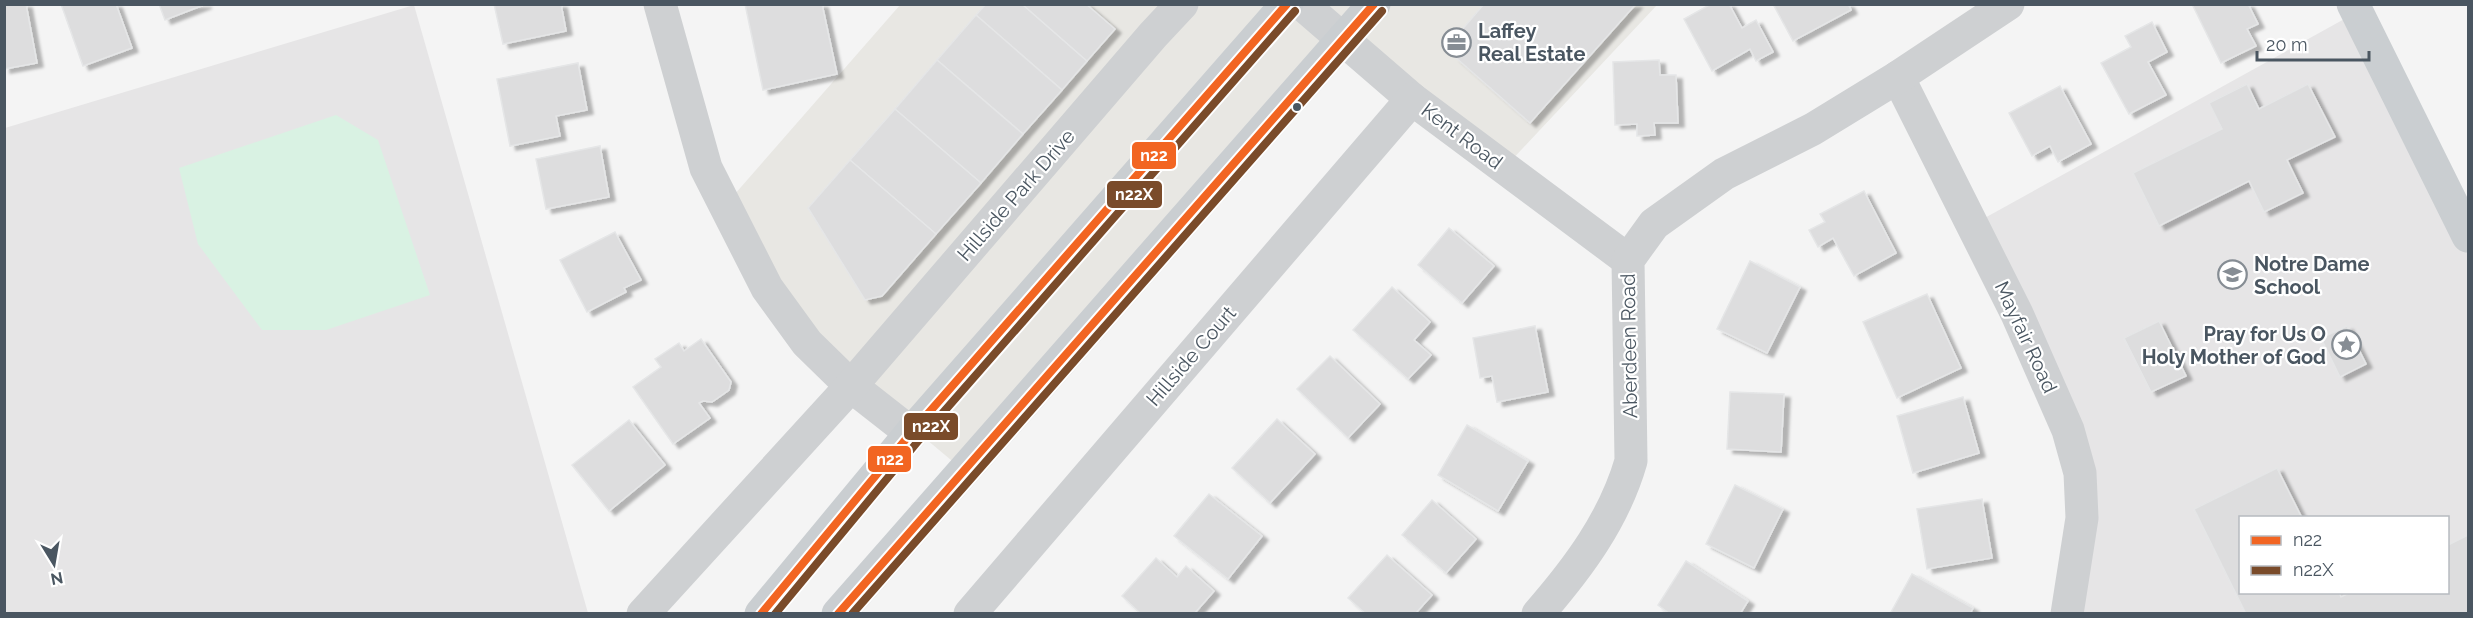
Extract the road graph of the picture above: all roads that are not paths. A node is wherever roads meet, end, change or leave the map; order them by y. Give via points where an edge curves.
1 (660, 4) edge
2 (1182, 4) edge
3 (1287, 4) edge
4 (1302, 4) edge
5 (1374, 4) edge
6 (2008, 4) edge
7 (2353, 4) edge
8 (1343, 39) junction
9 (1898, 77) junction
10 (1412, 99) junction
11 (2469, 236) edge
12 (1628, 261) junction
13 (851, 386) junction
14 (912, 433) junction
15 (643, 614) edge
16 (761, 614) edge
17 (838, 614) edge
18 (970, 614) edge
19 (1538, 614) edge
20 (2067, 614) edge

1 - 13 street via 705,168 767,288 807,343
2 - 13 street, Hillside Park Drive
3 - 14 main road
4 - 8 street, Kent Road
5 - 8 main road
6 - 9 street, Aberdeen Road
7 - 11 main road
8 - 10 street, Kent Road
8 - 17 main road
9 - 12 street, Aberdeen Road via 1813,129 1724,174 1654,224
9 - 20 street, Mayfair Road via 2017,314 2068,430 2080,473 2082,518
10 - 12 street, Kent Road
10 - 18 street, Hillside Court
12 - 19 street, Aberdeen Road via 1631,461 1622,490 1593,545
13 - 14 street
13 - 15 street, Hillside Park Drive
14 - 16 main road

